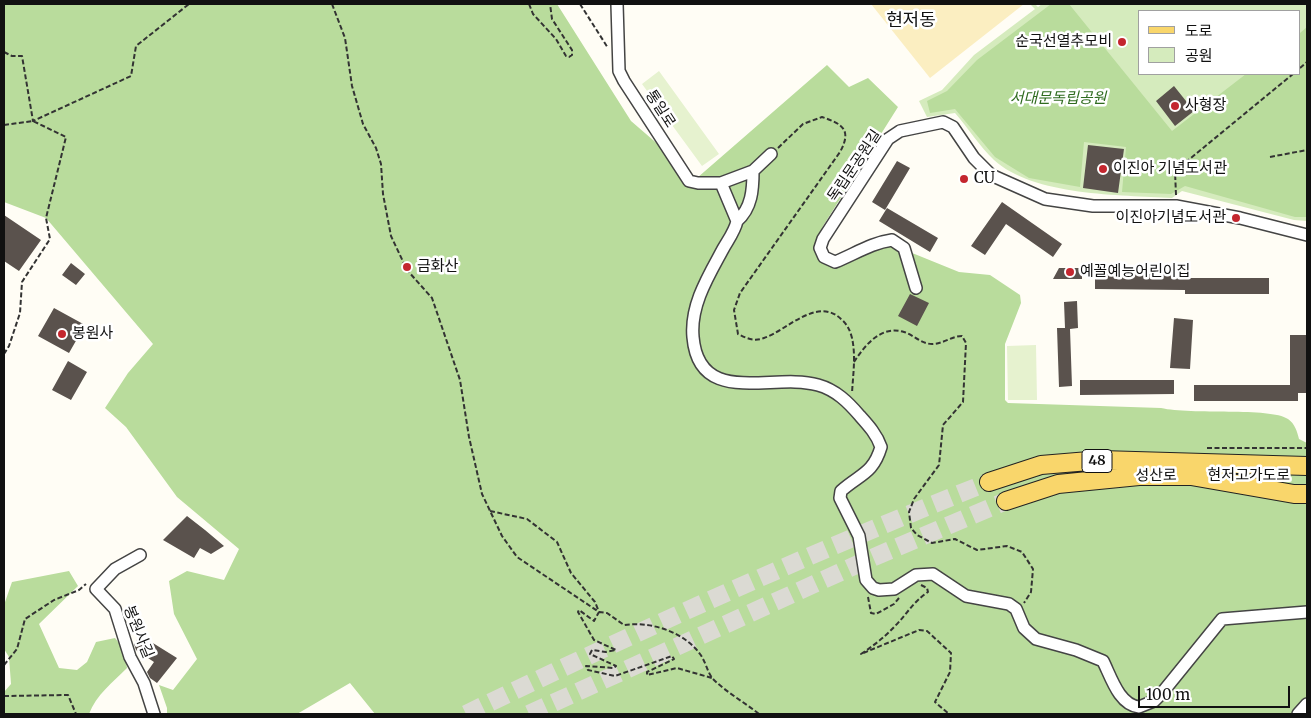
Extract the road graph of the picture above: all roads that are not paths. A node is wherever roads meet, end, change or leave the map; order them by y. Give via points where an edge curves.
1 (617, 4) edge
2 (771, 154) road end
3 (753, 171) junction
4 (721, 183) junction
5 (737, 221) junction
6 (1307, 235) edge
7 (916, 288) dead end
8 (1307, 454) edge
9 (1207, 462) junction
10 (1307, 466) edge
11 (1191, 476) junction
12 (1307, 476) edge
13 (989, 482) tunnel mouth
14 (1307, 494) edge
15 (1006, 501) tunnel mouth
16 (140, 555) dead end
17 (1307, 612) edge
18 (1307, 704) edge
19 (154, 714) edge
20 (1298, 714) edge

1 - 4 street, 통일로 via 619,70 624,81 689,181
2 - 3 street
3 - 4 street
3 - 5 street via 753,190 743,216
4 - 5 street
5 - 17 street via 707,280 694,315 693,337 699,365 724,382 818,385 840,394 871,429 881,447 874,466 841,491 840,498 859,536 866,580 879,590 894,589 916,576 932,574 966,596 1008,604 1017,611 1024,628 1036,639 1103,661 1118,692 1127,703 1139,707 1154,701 1162,693 1222,619
6 - 7 street, 독립문공원길 via 1176,206 1093,206 1045,199 991,175 974,158 953,127 943,122 900,131 888,139 820,248 824,257 835,262 875,242 892,240 904,248
8 - 9 main road via 1247,454
9 - 10 main road, 현저고가도로 / 48
9 - 13 main road, 성산로 / 48 via 1100,460 1041,466
11 - 12 main road, 현저고가도로 / 48
11 - 14 main road, 성산로 / 48
11 - 15 main road, 성산로 / 48 via 1139,476 1058,484
16 - 19 street, 봉원사길 via 115,569 96,588 115,609 130,657 144,683
18 - 20 street

